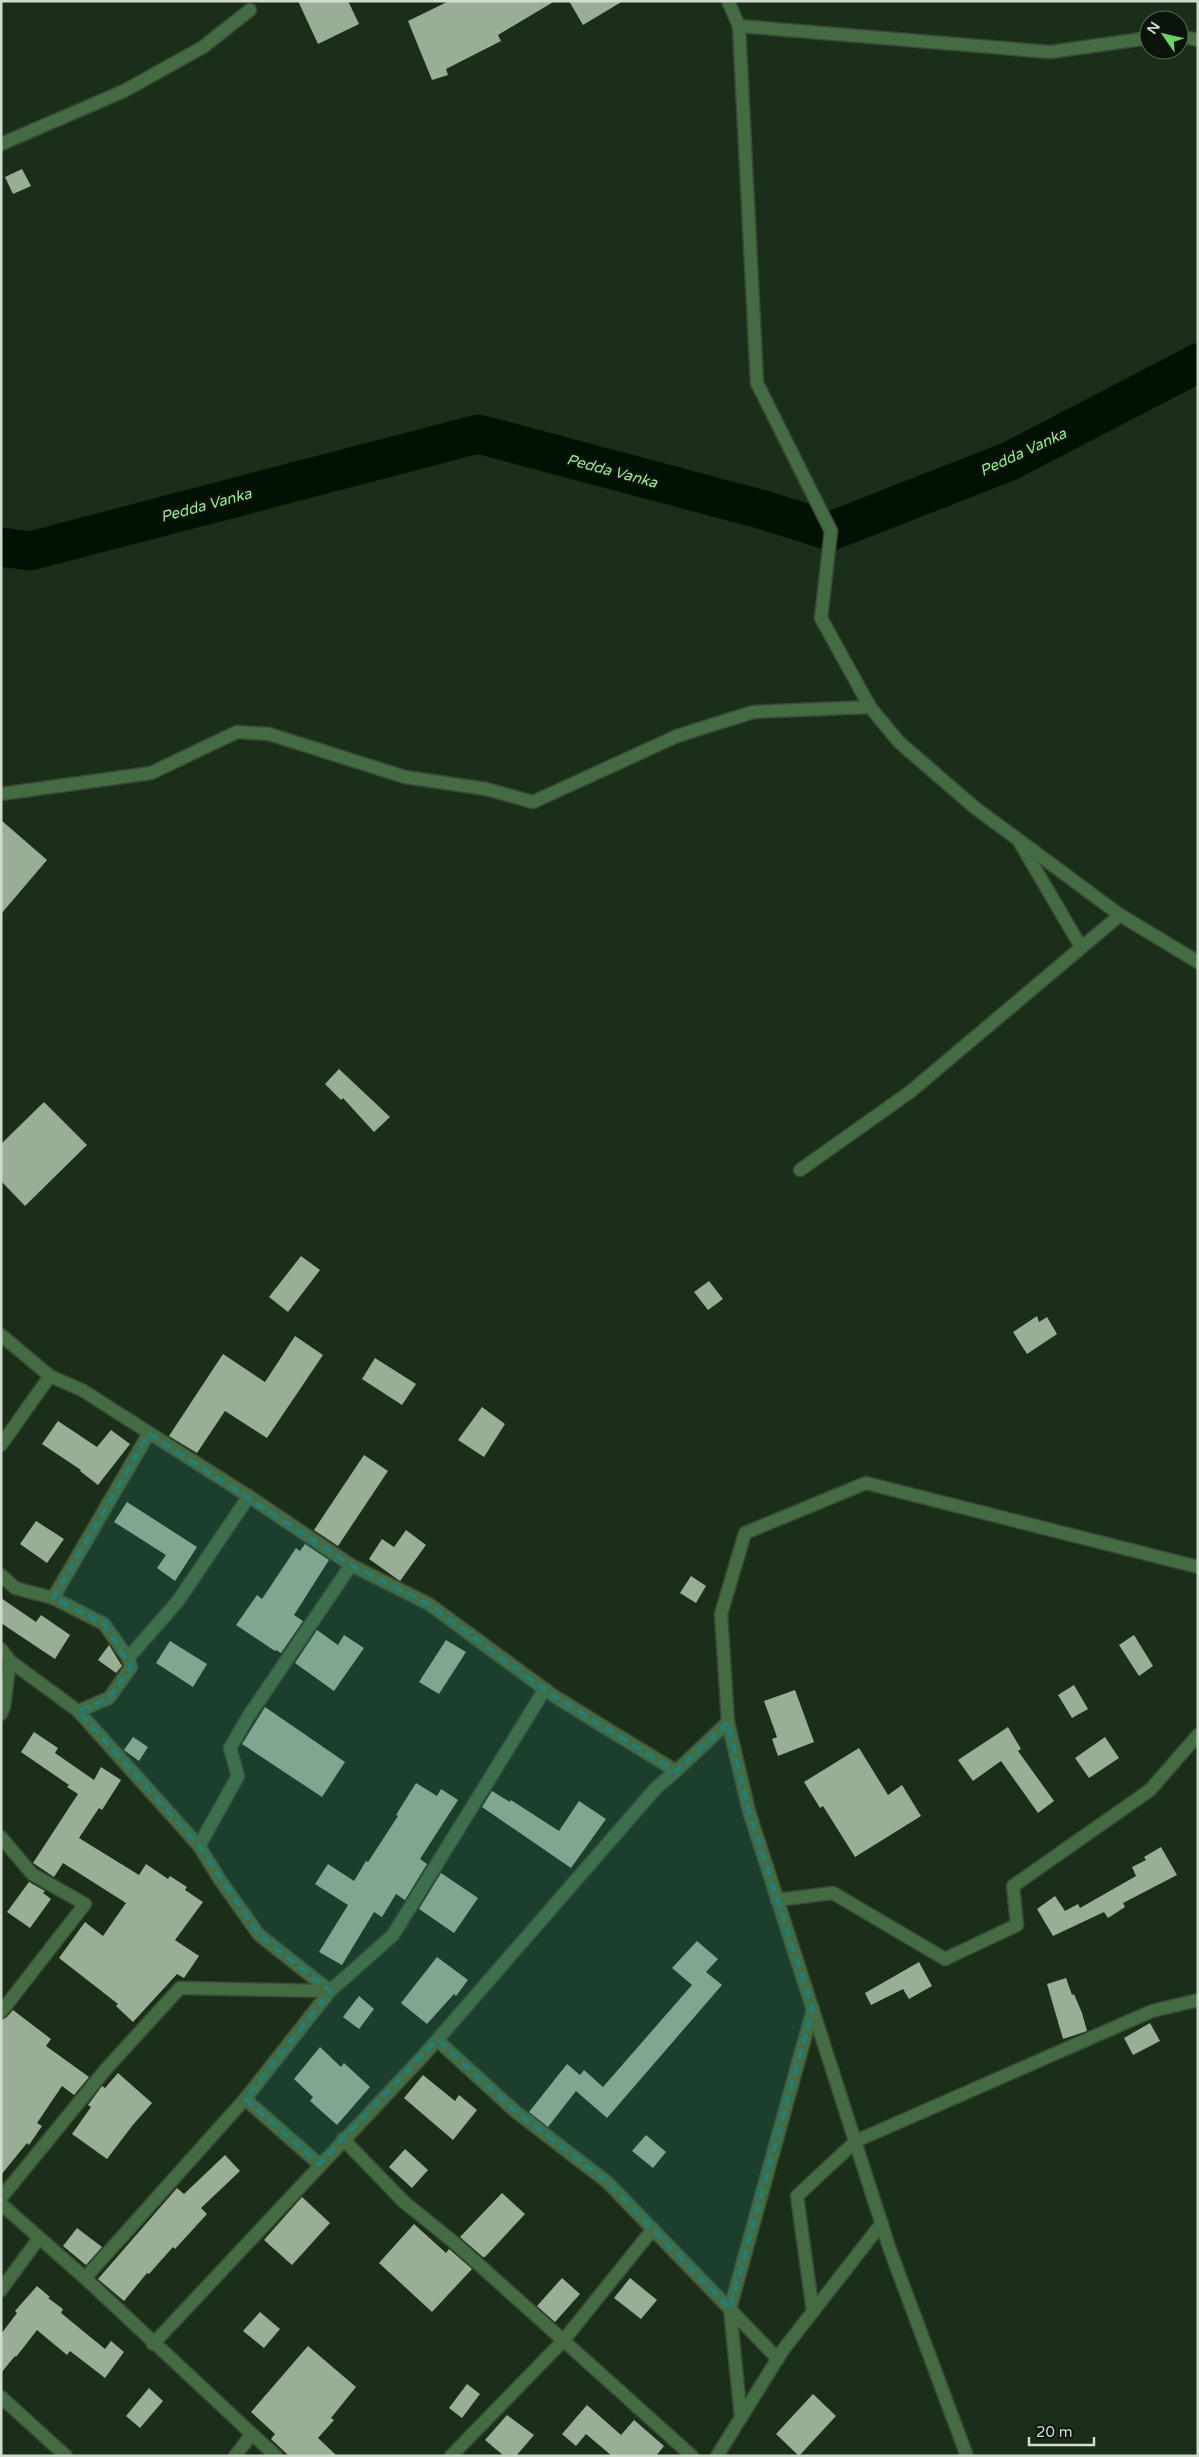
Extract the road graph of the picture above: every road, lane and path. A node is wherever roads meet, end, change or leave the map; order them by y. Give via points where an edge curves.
1 (728, 1) edge
2 (250, 10) dead end
3 (739, 26) junction
4 (1139, 39) edge
5 (1, 144) edge
6 (870, 707) junction
7 (1, 794) edge
8 (1015, 835) junction
9 (1120, 915) junction
10 (1081, 947) junction
11 (1198, 962) edge
12 (800, 1170) dead end
13 (1, 1335) edge
14 (50, 1376) junction
15 (149, 1433) junction
16 (1, 1445) edge
17 (248, 1496) junction
18 (351, 1565) junction
19 (1198, 1567) edge
20 (1, 1575) edge
21 (53, 1598) junction
22 (1, 1649) edge
23 (128, 1658) junction
24 (10, 1661) junction
25 (546, 1689) junction
26 (78, 1712) junction
27 (1, 1714) edge
28 (728, 1722) junction
29 (1198, 1735) edge
30 (676, 1771) junction
31 (1, 1836) edge
32 (199, 1846) junction
33 (778, 1900) junction
34 (330, 1991) junction
35 (1198, 2000) edge
36 (813, 2009) junction
37 (1, 2012) edge
38 (437, 2040) junction
39 (245, 2100) junction
40 (343, 2139) junction
41 (856, 2141) junction
42 (319, 2164) junction
43 (1, 2198) edge
44 (1, 2204) edge
45 (882, 2223) junction
46 (653, 2229) junction
47 (39, 2238) junction
48 (85, 2278) junction
49 (1, 2290) edge
50 (730, 2310) junction
51 (813, 2312) junction
52 (563, 2341) junction
53 (153, 2344) junction
54 (778, 2359) junction
55 (1, 2397) edge
56 (741, 2418) junction
57 (252, 2434) junction
58 (66, 2456) edge
59 (235, 2456) edge
60 (276, 2456) edge
61 (451, 2456) edge
62 (692, 2456) edge
63 (717, 2456) edge
64 (967, 2456) edge

1 - 3 street
2 - 5 street via 202,47 124,91
3 - 4 street via 1050,52
3 - 6 street via 757,383 831,531 821,618
6 - 7 street via 753,712 677,736 532,802 486,789 405,777 269,734 237,732 152,773
6 - 8 street via 898,742 974,806
8 - 9 street
8 - 10 street
9 - 10 street
9 - 11 street
10 - 12 street via 910,1092
13 - 14 street
14 - 15 street via 82,1390
14 - 16 street
15 - 17 street
15 - 21 street
17 - 18 street
17 - 23 street via 178,1601
18 - 25 street via 429,1604
18 - 32 street via 230,1748 238,1776
19 - 28 street via 866,1483 745,1533 721,1614
20 - 21 street via 15,1588
21 - 23 street via 104,1624
22 - 24 street
23 - 26 street via 131,1667 109,1698
24 - 26 street
24 - 27 street
25 - 30 street
25 - 34 street via 393,1935
26 - 32 street
28 - 30 street
28 - 33 street via 749,1811
29 - 33 street via 1150,1790 1013,1886 1016,1925 945,1959 833,1893
30 - 38 street via 656,1788
31 - 37 street via 32,1874 85,1904
32 - 34 street via 259,1935
33 - 36 street
34 - 39 street
34 - 43 street via 180,1988 106,2070
35 - 41 street via 1152,2012
36 - 41 street
36 - 50 street
38 - 40 street
38 - 46 street via 516,2112 607,2182
39 - 42 street
39 - 48 street
40 - 42 street
40 - 52 street via 404,2202 456,2244
41 - 45 street
41 - 51 street via 797,2196
42 - 53 street
44 - 47 street
45 - 51 street
45 - 64 street
46 - 50 street
46 - 52 street
47 - 48 street
47 - 49 street
48 - 53 street
50 - 54 street
50 - 56 street
51 - 54 street
52 - 61 street
52 - 62 street
53 - 57 street
54 - 56 street
55 - 58 street
56 - 63 street
57 - 59 street
57 - 60 street

